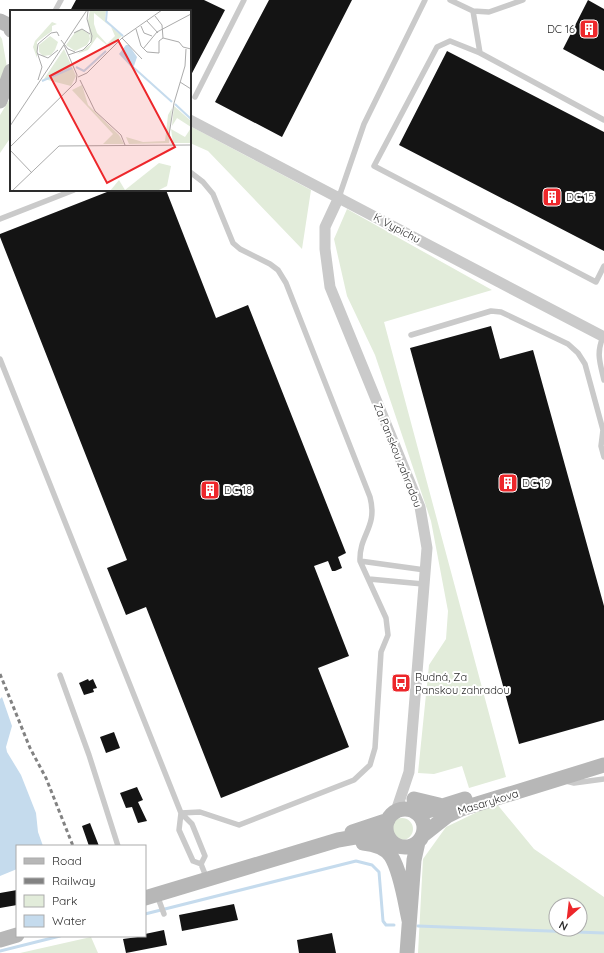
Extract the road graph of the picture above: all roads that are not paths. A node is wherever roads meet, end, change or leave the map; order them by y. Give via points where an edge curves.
1 (61, 0) edge
2 (244, 0) edge
3 (425, 0) edge
4 (450, 0) edge
5 (523, 0) edge
6 (56, 10) edge
7 (473, 12) junction
8 (480, 54) junction
9 (10, 74) edge
10 (195, 96) dead end
11 (0, 101) edge
12 (604, 120) edge
13 (191, 121) edge
14 (191, 173) edge
15 (71, 191) edge
16 (339, 197) junction
17 (0, 219) edge
18 (604, 266) edge
19 (411, 335) dead end
20 (604, 337) edge
21 (0, 359) edge
22 (604, 380) edge
23 (604, 457) edge
24 (360, 561) junction
25 (425, 570) junction
26 (369, 579) junction
27 (423, 584) junction
28 (60, 675) dead end
29 (604, 765) edge
30 (409, 772) junction
31 (558, 779) junction
32 (604, 779) edge
33 (416, 808) junction
34 (181, 813) junction
35 (392, 816) junction
36 (420, 838) junction
37 (394, 843) junction
38 (118, 845) edge
39 (274, 859) junction
40 (201, 864) junction
41 (207, 880) junction
42 (404, 893) junction
43 (154, 899) edge
44 (164, 913) dead end
45 (409, 920) junction
46 (16, 935) edge
47 (0, 940) edge
48 (407, 953) edge

1 - 6 lane
2 - 10 lane
3 - 16 lane via 364,124
4 - 7 lane
5 - 7 lane via 489,12
7 - 8 lane
8 - 12 lane
8 - 18 lane via 450,41 437,47 374,166 596,282
9 - 11 main road
13 - 16 street, K Vypichu
14 - 24 lane via 213,194 233,243 278,270 286,283 374,510 373,520 360,552
15 - 17 lane
16 - 20 street, K Vypichu
16 - 25 street, Za Panskou zahradou via 325,227 330,286 420,507 427,548
19 - 23 lane via 491,311 501,312 568,344 585,364 603,430 601,446
20 - 22 lane via 599,347
21 - 34 lane
24 - 25 lane
24 - 26 lane
25 - 27 street, Za Panskou zahradou
26 - 27 lane
26 - 34 lane via 386,618 388,634 381,652 375,748 370,765 354,780 239,825 200,812
27 - 30 street, Za Panskou zahradou
28 - 38 lane
29 - 31 main road, Masarykova
30 - 33 street, Za Panskou zahradou
30 - 35 street, Za Panskou zahradou
31 - 32 lane via 574,783
31 - 33 main road, Masarykova via 528,783 444,805 428,803
31 - 36 main road, Masarykova via 461,809 447,816
33 - 35 main road
33 - 36 main road via 423,823
34 - 40 lane via 192,824 205,856
34 - 40 lane via 180,830 192,861
35 - 37 main road via 386,829
35 - 39 main road via 364,829 309,842
36 - 37 main road via 408,847
36 - 45 main road via 414,860
37 - 39 main road via 355,836
37 - 42 main road via 404,870
39 - 41 main road
39 - 42 main road via 352,843 368,843 381,848 390,856
40 - 41 lane
41 - 43 main road
42 - 45 main road
43 - 44 lane
45 - 48 main road
46 - 47 main road

